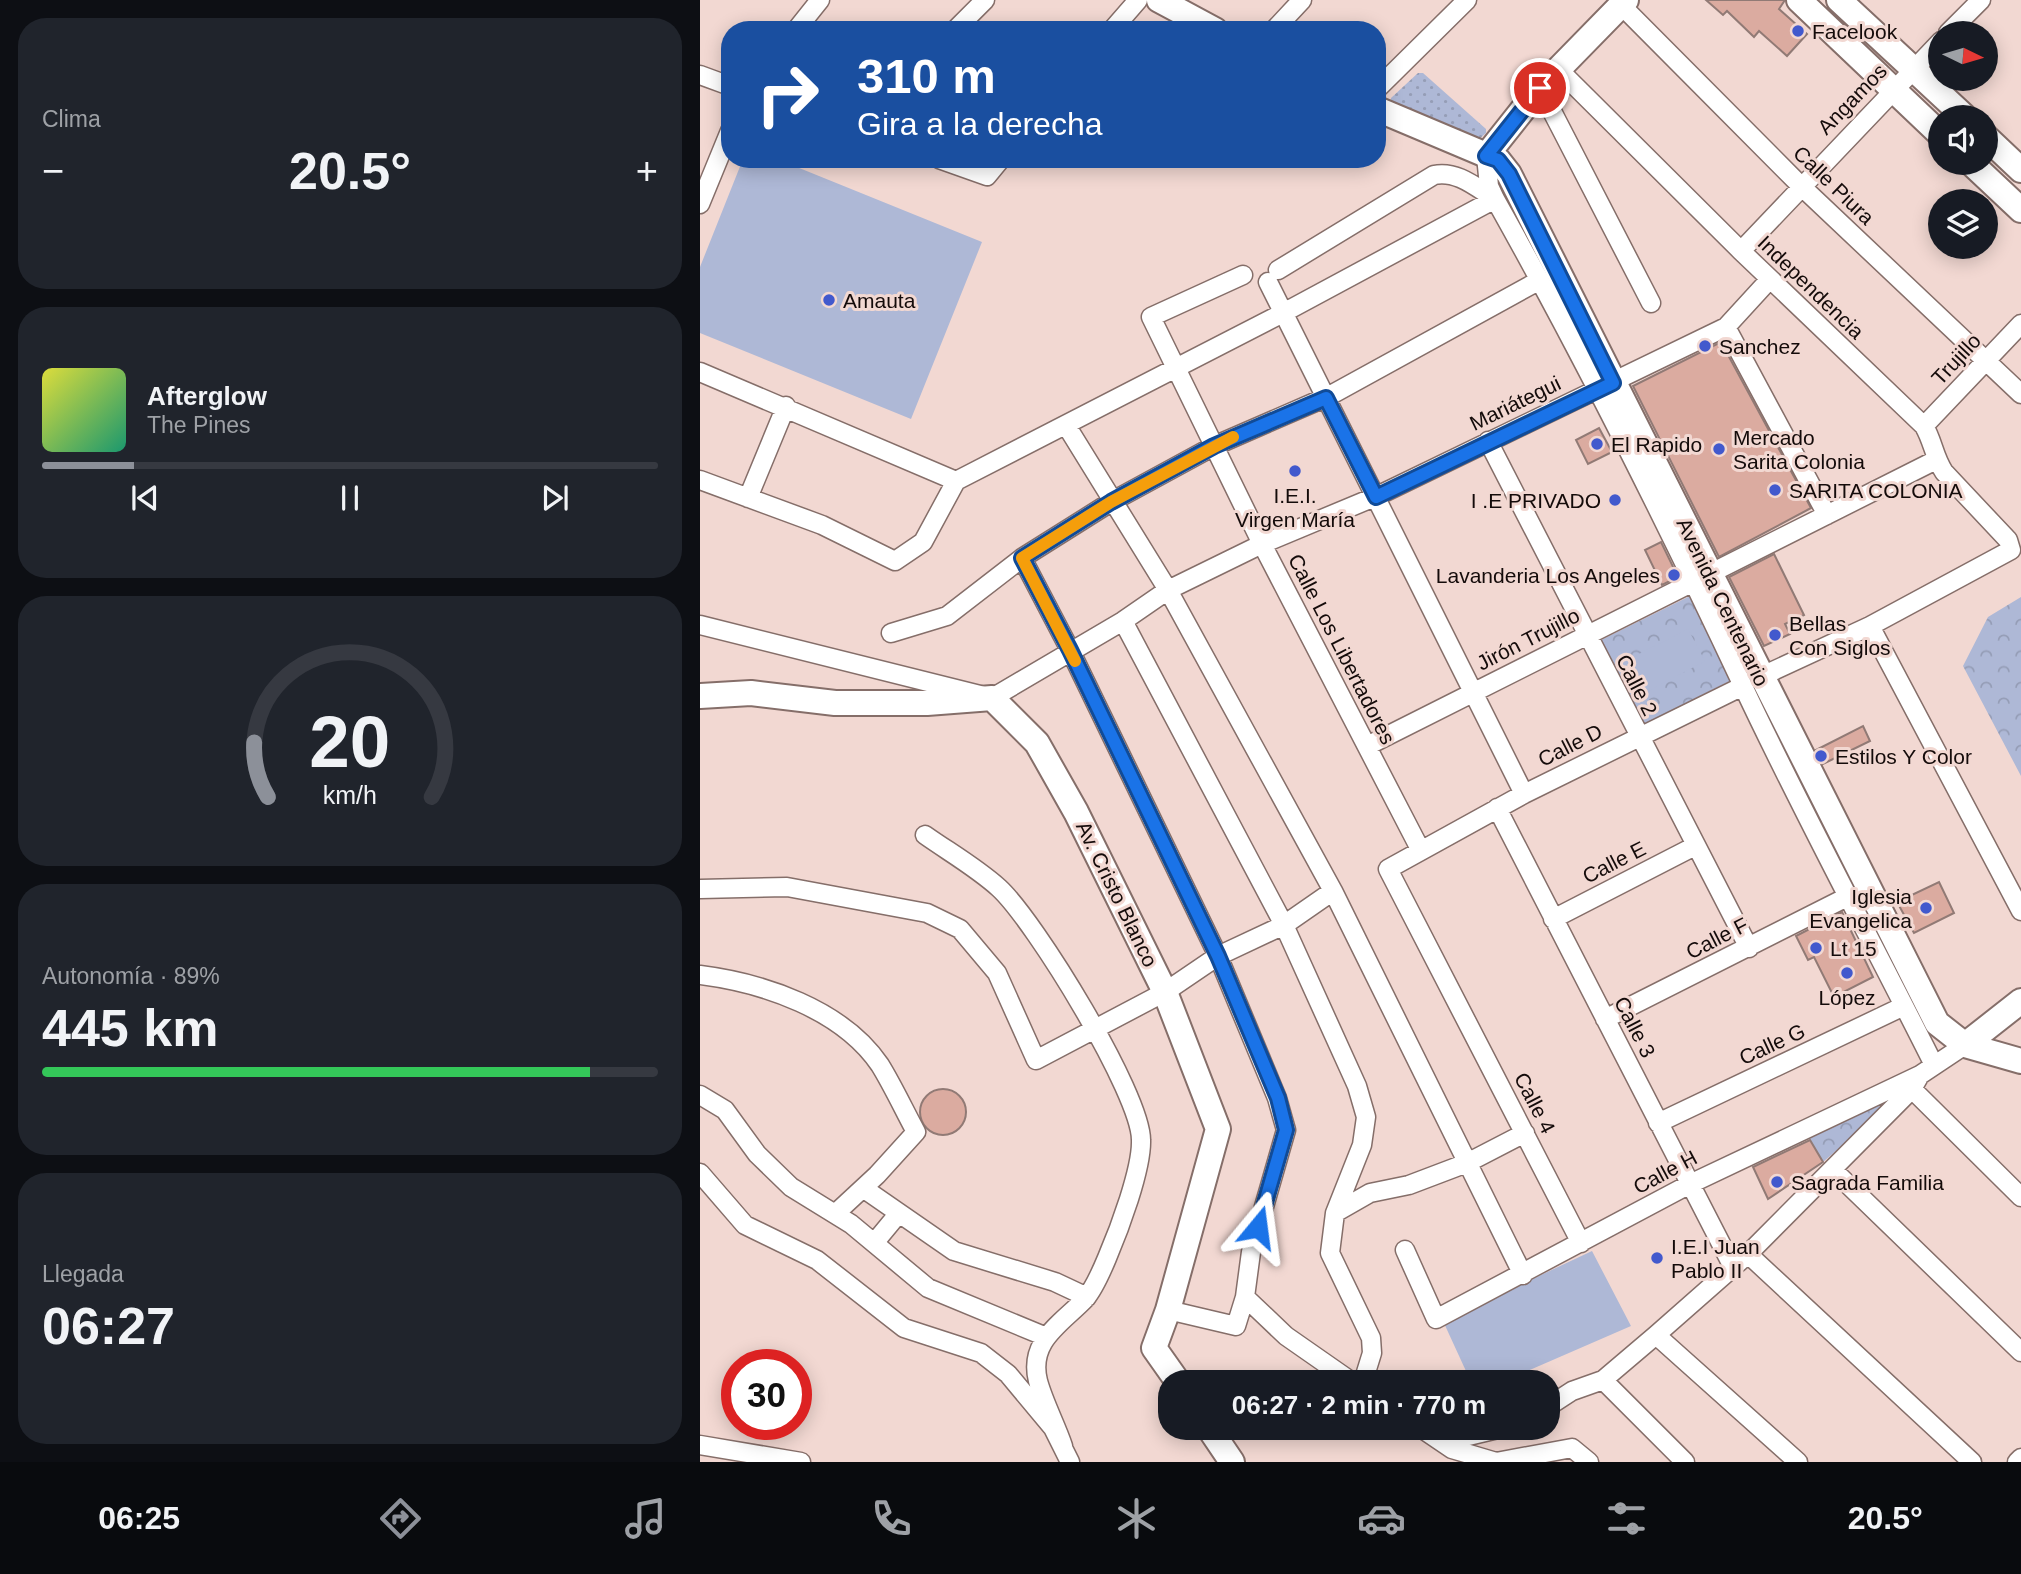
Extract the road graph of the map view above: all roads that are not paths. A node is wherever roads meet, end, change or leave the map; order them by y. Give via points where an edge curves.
1 (820, 0) edge
2 (985, 0) edge
3 (1138, 0) edge
4 (1159, 0) edge
5 (1302, 0) edge
6 (1467, 0) edge
7 (1799, 0) edge
8 (1839, 0) edge
9 (1981, 0) edge
10 (1623, 3) edge
11 (803, 21) edge
12 (964, 21) edge
13 (1120, 21) edge
14 (1198, 21) edge
15 (1282, 21) edge
16 (1960, 21) edge
17 (1928, 54) edge
18 (1558, 69) junction
19 (1913, 69) junction
20 (700, 75) edge
21 (1386, 80) edge
22 (721, 83) edge
23 (1540, 88) junction
24 (1893, 89) junction
25 (1952, 105) edge
26 (1386, 113) edge
27 (1928, 123) edge
28 (1998, 148) edge
29 (721, 153) edge
30 (1486, 156) junction
31 (964, 168) edge
32 (994, 168) edge
33 (2021, 170) edge
34 (1984, 175) edge
35 (1801, 186) junction
36 (1495, 199) junction
37 (700, 204) edge
38 (2021, 211) edge
39 (1741, 251) junction
40 (1243, 275) dead end
41 (1770, 279) junction
42 (1540, 280) junction
43 (1651, 303) dead end
44 (1283, 313) junction
45 (2021, 324) edge
46 (1726, 327) junction
47 (1985, 361) junction
48 (1176, 368) junction
49 (700, 372) edge
50 (1605, 386) junction
51 (2021, 394) edge
52 (1326, 398) junction
53 (786, 406) junction
54 (1066, 425) junction
55 (1924, 426) junction
56 (1488, 440) junction
57 (1214, 446) junction
58 (1936, 460) junction
59 (700, 480) edge
60 (956, 481) junction
61 (1376, 497) junction
62 (748, 498) junction
63 (1111, 502) junction
64 (1827, 515) junction
65 (1262, 544) junction
66 (2011, 550) joint
67 (1022, 558) junction
68 (1702, 577) junction
69 (1168, 590) junction
70 (1123, 621) junction
71 (700, 625) edge
72 (1870, 626) junction
73 (891, 632) dead end
74 (1586, 636) junction
75 (1070, 650) junction
76 (1751, 682) junction
77 (1475, 692) junction
78 (700, 696) edge
79 (992, 698) junction
80 (1637, 736) junction
81 (1367, 746) junction
82 (1524, 794) junction
83 (1497, 808) junction
84 (925, 835) dead end
85 (1695, 846) junction
86 (1420, 849) junction
87 (700, 889) edge
88 (1333, 891) junction
89 (1849, 896) junction
90 (2021, 911) edge
91 (1553, 919) junction
92 (1284, 925) junction
93 (1749, 948) junction
94 (1218, 956) junction
95 (700, 975) edge
96 (1165, 992) junction
97 (2021, 1001) edge
98 (1904, 1006) junction
99 (1605, 1019) junction
100 (1096, 1029) junction
101 (1965, 1045) junction
102 (2021, 1061) edge
103 (1922, 1076) junction
104 (700, 1095) edge
105 (1658, 1123) junction
106 (1525, 1133) junction
107 (1467, 1163) junction
108 (1833, 1170) junction
109 (700, 1173) edge
110 (1690, 1184) junction
111 (863, 1188) junction
112 (2021, 1197) edge
113 (836, 1213) junction
114 (899, 1213) junction
115 (1335, 1213) junction
116 (875, 1242) junction
117 (1581, 1243) junction
118 (1405, 1250) dead end
119 (1748, 1254) junction
120 (1733, 1267) junction
121 (1522, 1275) junction
122 (1087, 1297) junction
123 (1245, 1297) junction
124 (1168, 1310) junction
125 (1656, 1335) junction
126 (1044, 1336) junction
127 (2021, 1352) edge
128 (1170, 1370) edge
129 (1335, 1370) edge
130 (1367, 1370) edge
131 (1603, 1380) junction
132 (1560, 1399) edge
133 (1217, 1440) edge
134 (1438, 1440) edge
135 (700, 1445) edge
136 (1067, 1454) edge
137 (2021, 1458) edge
138 (791, 1461) edge
139 (1232, 1462) edge
140 (1589, 1462) edge
141 (1685, 1462) edge
142 (1798, 1462) edge
143 (1972, 1462) edge
144 (2017, 1462) edge

1 - 11 street
2 - 12 street
3 - 13 street
4 - 14 street
5 - 15 street
6 - 21 street
7 - 24 street
8 - 19 street
9 - 16 street
10 - 18 street
10 - 35 street, Calle Piura
17 - 19 street, Angamos
18 - 23 street
18 - 39 street, Independencia
19 - 24 street, Angamos
19 - 25 street
20 - 22 street
23 - 30 street
23 - 43 street
24 - 27 street
24 - 35 street, Angamos
26 - 30 street, Avenida Centenario
28 - 33 street
29 - 37 street
30 - 36 street, Avenida Centenario
30 - 50 street, Avenida Centenario via 1498,160 1509,174
31 - 32 street via 987,176
34 - 38 street
35 - 39 street, Angamos
35 - 47 street, Calle Piura
36 - 42 street, Avenida Centenario
36 - 44 street
36 - 44 street via 1456,175 1434,175 1273,276
39 - 41 street, Independencia
40 - 48 street, Calle Los Libertadores via 1151,317
41 - 46 street, Mariátegui
41 - 55 street, Independencia
42 - 50 street, Avenida Centenario
42 - 52 street
44 - 48 street
44 - 52 street
45 - 47 street, Trujillo
46 - 50 street, Mariátegui
46 - 64 street
47 - 51 street, Calle Piura
47 - 55 street, Trujillo
48 - 54 street
48 - 57 street, Calle Los Libertadores
49 - 53 street
50 - 56 street, Mariátegui
50 - 68 street, Avenida Centenario
52 - 57 street
52 - 61 street
53 - 60 street
53 - 62 street
54 - 60 street
54 - 63 street
55 - 58 street, Independencia
56 - 61 street, Mariátegui
56 - 74 street, Calle 2
57 - 63 street
57 - 65 street, Calle Los Libertadores
58 - 64 street, Jirón Trujillo
58 - 66 street, Independencia via 2001,532
59 - 62 street
60 - 62 street via 923,542 895,561 822,525
61 - 65 street, Mariátegui
61 - 77 street
63 - 67 street
63 - 69 street
64 - 68 street, Jirón Trujillo
65 - 69 street, Mariátegui
65 - 81 street, Calle Los Libertadores
66 - 72 street, Calle D
67 - 73 street via 947,616
67 - 75 street
68 - 74 street, Jirón Trujillo
68 - 76 street, Avenida Centenario
69 - 70 street, Mariátegui
69 - 88 street
70 - 75 street, Mariátegui
70 - 92 street
71 - 79 street
72 - 76 street, Calle D
72 - 90 street
74 - 77 street, Jirón Trujillo
74 - 80 street, Calle 2
75 - 79 street, Mariátegui
75 - 94 street
76 - 80 street, Calle D
76 - 89 street, Avenida Centenario
76 - 101 street, Avenida Centenario via 1937,1023
77 - 81 street, Jirón Trujillo
77 - 82 street
78 - 79 street via 751,693 848,703
79 - 96 street, Av. Cristo Blanco via 1037,744
80 - 82 street, Calle D
80 - 85 street, Calle 2
81 - 86 street, Calle Los Libertadores
82 - 83 street, Calle D
83 - 86 street, Calle D
83 - 91 street, Calle 3
84 - 100 street via 1000,889 1053,960
85 - 91 street, Calle E
85 - 93 street, Calle 2
86 - 106 street, Calle 4 via 1388,869
87 - 100 street via 787,887 927,913 960,929 997,973 1036,1060
88 - 92 street
88 - 107 street
89 - 93 street, Calle F
89 - 98 street, Avenida Centenario
91 - 99 street, Calle 3
92 - 94 street
92 - 115 street via 1357,1086 1366,1117 1362,1145
93 - 99 street, Calle F
94 - 96 street
94 - 123 street via 1278,1098 1286,1130 1251,1252
95 - 111 street via 779,994 831,1020 878,1063 916,1132
96 - 100 street
96 - 124 street, Av. Cristo Blanco via 1218,1129
97 - 101 street
98 - 103 street, Avenida Centenario
98 - 105 street, Calle G
99 - 105 street, Calle 3
100 - 122 street via 1142,1140 1129,1198
101 - 102 street
101 - 103 street
103 - 108 street
103 - 110 street, Calle H
103 - 112 street, Avenida Centenario
104 - 113 street via 725,1110 757,1154 791,1187
105 - 110 street, Calle 3
106 - 107 street
106 - 117 street, Calle 4
107 - 115 street via 1409,1185 1370,1193
107 - 121 street
108 - 119 street
108 - 127 street
109 - 136 street via 745,1225 817,1260 883,1315 917,1333 981,1353 1008,1374
110 - 117 street, Calle H
110 - 120 street, Calle 3
111 - 113 street
111 - 114 street
113 - 116 street
114 - 116 street
114 - 122 street via 954,1251 1055,1282
115 - 130 street via 1330,1252 1371,1338
116 - 126 street via 928,1288
117 - 121 street, Calle H
118 - 121 street, Calle H via 1436,1319
119 - 120 street
119 - 143 street
120 - 125 street
122 - 126 street
123 - 124 street via 1236,1326
123 - 129 street via 1286,1336
124 - 128 street, Av. Cristo Blanco via 1154,1348
125 - 131 street
125 - 142 street
126 - 136 street via 1038,1353 1038,1380
131 - 132 street
131 - 141 street
133 - 139 street
134 - 140 street via 1452,1449 1496,1462 1572,1448
135 - 138 street
137 - 144 street

